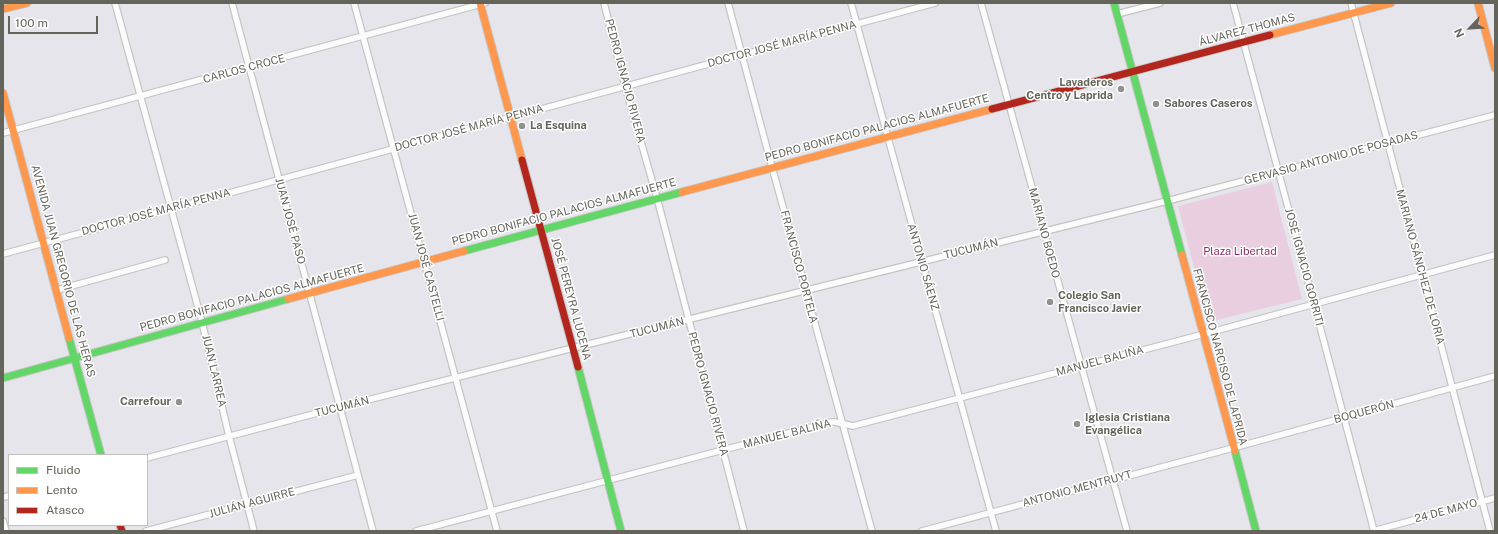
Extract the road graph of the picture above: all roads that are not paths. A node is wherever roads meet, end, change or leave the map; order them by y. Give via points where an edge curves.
1 (27, 3) edge
2 (115, 3) edge
3 (232, 3) edge
4 (354, 3) edge
5 (482, 3) edge
6 (604, 3) edge
7 (728, 3) edge
8 (851, 3) edge
9 (935, 3) edge
10 (981, 3) edge
11 (1114, 3) edge
12 (1160, 3) edge
13 (1233, 3) edge
14 (1351, 3) edge
15 (1391, 3) edge
16 (1478, 3) edge
17 (3, 9) edge
18 (1353, 13) junction
19 (1117, 14) junction
20 (857, 24) junction
21 (363, 36) junction
22 (1244, 42) junction
23 (742, 56) junction
24 (249, 67) junction
25 (1495, 68) edge
26 (1132, 71) junction
27 (625, 86) junction
28 (3, 93) edge
29 (140, 97) junction
30 (1008, 104) junction
31 (1495, 115) edge
32 (510, 117) junction
33 (12, 131) junction
34 (3, 133) edge
35 (887, 137) junction
36 (1388, 143) junction
37 (394, 148) junction
38 (772, 167) junction
39 (1279, 172) junction
40 (279, 179) junction
41 (657, 198) junction
42 (1167, 201) junction
43 (171, 208) junction
44 (541, 230) junction
45 (1043, 231) junction
46 (44, 243) junction
47 (3, 254) edge
48 (1495, 255) edge
49 (165, 260) dead end
50 (921, 261) junction
51 (424, 262) junction
52 (1422, 274) junction
53 (57, 290) junction
54 (806, 290) junction
55 (310, 293) junction
56 (1314, 304) junction
57 (689, 320) junction
58 (202, 322) junction
59 (1204, 334) junction
60 (573, 348) junction
61 (75, 359) junction
62 (1081, 366) junction
63 (1495, 376) edge
64 (3, 378) edge
65 (456, 379) junction
66 (1452, 388) junction
67 (960, 398) junction
68 (340, 407) junction
69 (1344, 417) junction
70 (842, 423) junction
71 (229, 436) junction
72 (1233, 448) junction
73 (723, 450) junction
74 (101, 454) edge
75 (148, 458) edge
76 (358, 475) junction
77 (1113, 480) junction
78 (607, 481) junction
79 (1495, 498) edge
80 (1482, 502) junction
81 (247, 505) junction
82 (491, 511) junction
83 (990, 512) junction
84 (3, 521) edge
85 (6, 531) edge
86 (146, 531) edge
87 (254, 531) edge
88 (373, 531) edge
89 (416, 531) edge
90 (497, 531) edge
91 (621, 531) edge
92 (744, 531) edge
93 (872, 531) edge
94 (922, 531) edge
95 (996, 531) edge
96 (1127, 531) edge
97 (1256, 531) edge
98 (1374, 531) edge
99 (1490, 531) edge

1 - 17 street
2 - 29 street, JUAN LARREA
3 - 24 street, JUAN JOSÉ PASO
4 - 21 street, JUAN JOSÉ CASTELLI
5 - 21 street, CARLOS CROCE
5 - 32 street, JOSÉ PEREYRA LUCENA
6 - 27 street, PEDRO IGNACIO RIVERA
7 - 23 street, FRANCISCO PORTELA
8 - 20 street, ANTONIO SÁENZ
9 - 20 street, DOCTOR JOSÉ MARÍA PENNA
10 - 30 street, MARIANO BOEDO
11 - 19 street, FRANCISCO NARCISO DE LAPRIDA
12 - 19 street
13 - 22 street, JOSÉ IGNACIO GORRITI
14 - 18 street, MARIANO SÁNCHEZ DE LORIA
15 - 18 street, ÁLVAREZ THOMAS
16 - 25 street
18 - 22 street, ÁLVAREZ THOMAS
18 - 36 street, MARIANO SÁNCHEZ DE LORIA
19 - 26 street, FRANCISCO NARCISO DE LAPRIDA
20 - 23 street, DOCTOR JOSÉ MARÍA PENNA
20 - 35 street, ANTONIO SÁENZ
21 - 24 street, CARLOS CROCE
21 - 37 street, JUAN JOSÉ CASTELLI
22 - 26 street, ÁLVAREZ THOMAS
22 - 39 street, JOSÉ IGNACIO GORRITI
23 - 27 street, DOCTOR JOSÉ MARÍA PENNA
23 - 38 street, FRANCISCO PORTELA
24 - 29 street, CARLOS CROCE
24 - 40 street, JUAN JOSÉ PASO
26 - 30 street, PEDRO BONIFACIO PALACIOS ALMAFUERTE
26 - 42 street, FRANCISCO NARCISO DE LAPRIDA
27 - 32 street, DOCTOR JOSÉ MARÍA PENNA
27 - 41 street, PEDRO IGNACIO RIVERA
28 - 33 street, AVENIDA JUAN GREGORIO DE LAS HERAS
29 - 33 street, CARLOS CROCE
29 - 43 street, JUAN LARREA
30 - 35 street, PEDRO BONIFACIO PALACIOS ALMAFUERTE
30 - 45 street, MARIANO BOEDO
31 - 36 street, GERVASIO ANTONIO DE POSADAS
32 - 37 street, DOCTOR JOSÉ MARÍA PENNA
32 - 44 street, JOSÉ PEREYRA LUCENA
33 - 34 street, CARLOS CROCE
33 - 46 street, AVENIDA JUAN GREGORIO DE LAS HERAS
35 - 38 street, PEDRO BONIFACIO PALACIOS ALMAFUERTE
35 - 50 street, ANTONIO SÁENZ
36 - 39 street, GERVASIO ANTONIO DE POSADAS
36 - 52 street, MARIANO SÁNCHEZ DE LORIA
37 - 40 street, DOCTOR JOSÉ MARÍA PENNA
37 - 51 street, JUAN JOSÉ CASTELLI
38 - 41 street, PEDRO BONIFACIO PALACIOS ALMAFUERTE
38 - 54 street, FRANCISCO PORTELA
39 - 42 street, GERVASIO ANTONIO DE POSADAS
39 - 56 street, JOSÉ IGNACIO GORRITI
40 - 43 street, DOCTOR JOSÉ MARÍA PENNA
40 - 55 street, JUAN JOSÉ PASO
41 - 44 street, PEDRO BONIFACIO PALACIOS ALMAFUERTE
41 - 57 street, PEDRO IGNACIO RIVERA
42 - 45 street, TUCUMÁN
42 - 59 street, FRANCISCO NARCISO DE LAPRIDA
43 - 46 street, DOCTOR JOSÉ MARÍA PENNA
43 - 58 street, JUAN LARREA
44 - 51 street, PEDRO BONIFACIO PALACIOS ALMAFUERTE
44 - 60 street, JOSÉ PEREYRA LUCENA
45 - 50 street, TUCUMÁN
45 - 62 street, MARIANO BOEDO
46 - 47 street, DOCTOR JOSÉ MARÍA PENNA
46 - 53 street, AVENIDA JUAN GREGORIO DE LAS HERAS
48 - 52 street, MANUEL BALIÑA
49 - 53 street
50 - 54 street, TUCUMÁN
50 - 67 street, ANTONIO SÁENZ
51 - 55 street, PEDRO BONIFACIO PALACIOS ALMAFUERTE
51 - 65 street, JUAN JOSÉ CASTELLI
52 - 56 street, MANUEL BALIÑA
52 - 66 street, MARIANO SÁNCHEZ DE LORIA
53 - 61 street, AVENIDA JUAN GREGORIO DE LAS HERAS
54 - 57 street, TUCUMÁN
54 - 70 street, FRANCISCO PORTELA
55 - 58 street, PEDRO BONIFACIO PALACIOS ALMAFUERTE
55 - 68 street, JUAN JOSÉ PASO
56 - 59 street, MANUEL BALIÑA
56 - 69 street, JOSÉ IGNACIO GORRITI
57 - 60 street, TUCUMÁN
57 - 73 street, PEDRO IGNACIO RIVERA
58 - 61 street, PEDRO BONIFACIO PALACIOS ALMAFUERTE
58 - 71 street, JUAN LARREA
59 - 62 street, MANUEL BALIÑA
59 - 72 street, FRANCISCO NARCISO DE LAPRIDA
60 - 65 street, TUCUMÁN
60 - 78 street, JOSÉ PEREYRA LUCENA
61 - 64 street, PEDRO BONIFACIO PALACIOS ALMAFUERTE
61 - 74 street, AVENIDA JUAN GREGORIO DE LAS HERAS
62 - 67 street, MANUEL BALIÑA
62 - 77 street, MARIANO BOEDO
63 - 66 street, BOQUERÓN
65 - 68 street, TUCUMÁN
65 - 82 street, JUAN JOSÉ CASTELLI
66 - 69 street, BOQUERÓN
66 - 80 street, MARIANO SÁNCHEZ DE LORIA
67 - 70 street, MANUEL BALIÑA via 853,426
67 - 83 street, ANTONIO SÁENZ
68 - 71 street, TUCUMÁN
68 - 76 street, JUAN JOSÉ PASO
69 - 72 street, BOQUERÓN
69 - 98 street, JOSÉ IGNACIO GORRITI
70 - 73 street, MANUEL BALIÑA via 831,422
70 - 93 street, FRANCISCO PORTELA
71 - 75 street, TUCUMÁN
71 - 81 street, JUAN LARREA
72 - 77 street, ANTONIO MENTRUYT
72 - 97 street, FRANCISCO NARCISO DE LAPRIDA
73 - 78 street, MANUEL BALIÑA
73 - 92 street, PEDRO IGNACIO RIVERA
76 - 81 street, JULIÁN AGUIRRE
76 - 88 street, JUAN JOSÉ PASO
77 - 83 street, ANTONIO MENTRUYT
77 - 96 street, MARIANO BOEDO
78 - 82 street, MANUEL BALIÑA
78 - 91 street, JOSÉ PEREYRA LUCENA
79 - 80 street, 24 DE MAYO
80 - 98 street, 24 DE MAYO
80 - 99 street, MARIANO SÁNCHEZ DE LORIA
81 - 86 street, JULIÁN AGUIRRE
81 - 87 street, JUAN LARREA
82 - 89 street, MANUEL BALIÑA
82 - 90 street, JUAN JOSÉ CASTELLI
83 - 94 street, ANTONIO MENTRUYT
83 - 95 street, ANTONIO SÁENZ
84 - 85 street

